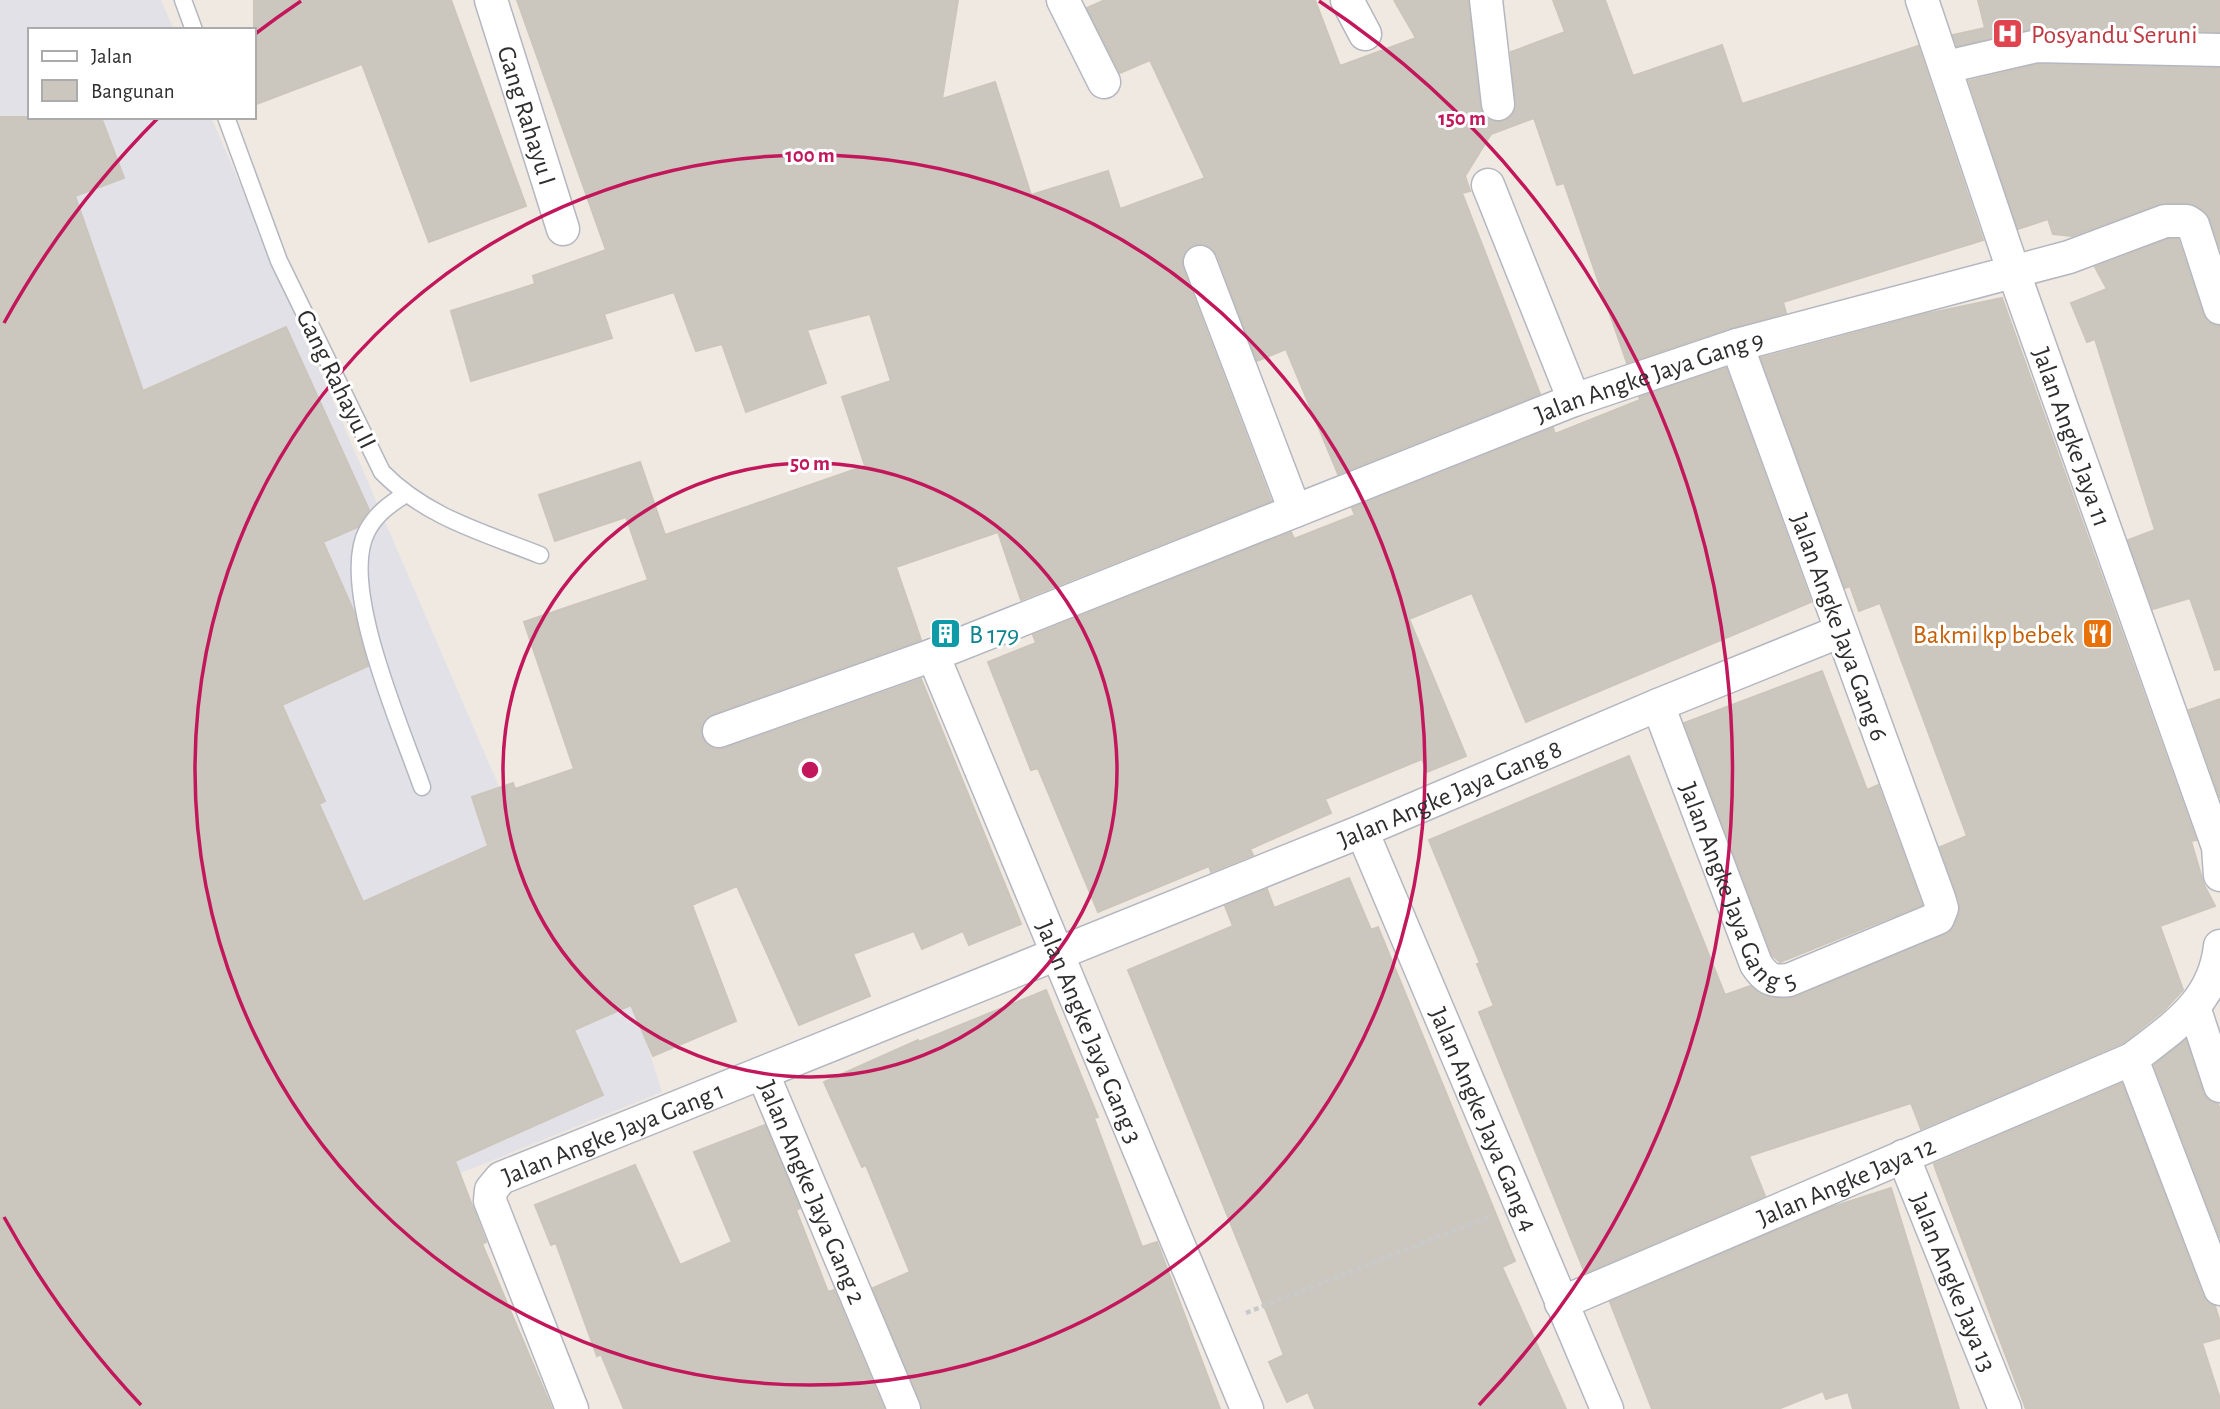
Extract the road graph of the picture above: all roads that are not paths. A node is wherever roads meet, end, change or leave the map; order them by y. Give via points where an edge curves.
1 (183, 0) edge
2 (491, 0) edge
3 (1063, 0) edge
4 (1346, 0) edge
5 (1486, 0) edge
6 (1922, 0) edge
7 (193, 28) edge
8 (1365, 34) dead end
9 (2220, 50) edge
10 (1946, 67) junction
11 (1104, 82) dead end
12 (1497, 104) dead end
13 (227, 119) edge
14 (1488, 185) dead end
15 (563, 229) dead end
16 (1200, 262) dead end
17 (2014, 273) junction
18 (2220, 308) edge
19 (1737, 345) junction
20 (1574, 400) junction
21 (404, 495) junction
22 (1295, 510) junction
23 (540, 555) dead end
24 (1841, 631) junction
25 (933, 655) junction
26 (1658, 705) junction
27 (719, 731) dead end
28 (422, 787) dead end
29 (1362, 831) junction
30 (2219, 856) edge
31 (1942, 908) joint
32 (2220, 946) edge
33 (1056, 953) junction
34 (2194, 1010) junction
35 (2132, 1059) junction
36 (763, 1074) junction
37 (2220, 1087) edge
38 (1903, 1156) junction
39 (2220, 1289) edge
40 (1561, 1303) junction
41 (572, 1409) edge
42 (904, 1409) edge
43 (1247, 1409) edge
44 (1606, 1409) edge
45 (2005, 1409) edge

1 - 7 lane
2 - 15 street, Gang Rahayu I
3 - 11 street
4 - 8 street
5 - 12 street
6 - 10 street, Jalan Angke Jaya 11
9 - 10 street via 2037,46
10 - 17 street, Jalan Angke Jaya 11
13 - 21 lane, Gang Rahayu II via 279,261 382,472
14 - 20 street
16 - 22 street
17 - 18 street, Jalan Angke Jaya Gang 9 via 2165,221 2188,221
17 - 19 street, Jalan Angke Jaya Gang 9
17 - 30 street, Jalan Angke Jaya 11
19 - 20 street, Jalan Angke Jaya Gang 9
19 - 24 street, Jalan Angke Jaya Gang 6
20 - 22 street, Jalan Angke Jaya Gang 9
21 - 23 lane, Gang Rahayu II via 429,510
21 - 28 lane via 384,508 366,533 358,571 367,627
22 - 25 street, Jalan Angke Jaya Gang 9
24 - 26 street, Jalan Angke Jaya Gang 8
24 - 31 street, Jalan Angke Jaya Gang 6
25 - 27 street, Jalan Angke Jaya Gang 9
25 - 33 street, Jalan Angke Jaya Gang 3
26 - 29 street, Jalan Angke Jaya Gang 8
26 - 31 street, Jalan Angke Jaya Gang 5 via 1756,964 1765,977 1775,982 1790,980 1930,923
29 - 33 street, Jalan Angke Jaya Gang 8
29 - 40 street, Jalan Angke Jaya Gang 4
32 - 34 street via 2218,962
33 - 36 street, Jalan Angke Jaya Gang 2
33 - 43 street, Jalan Angke Jaya Gang 3
34 - 35 street
34 - 37 street
35 - 38 street, Jalan Angke Jaya 12
35 - 39 street
36 - 41 street, Jalan Angke Jaya Gang 1 via 501,1178 491,1190 490,1202
36 - 42 street, Jalan Angke Jaya Gang 2
38 - 40 street, Jalan Angke Jaya 12
38 - 45 street, Jalan Angke Jaya 13
40 - 44 street, Jalan Angke Jaya Gang 4

